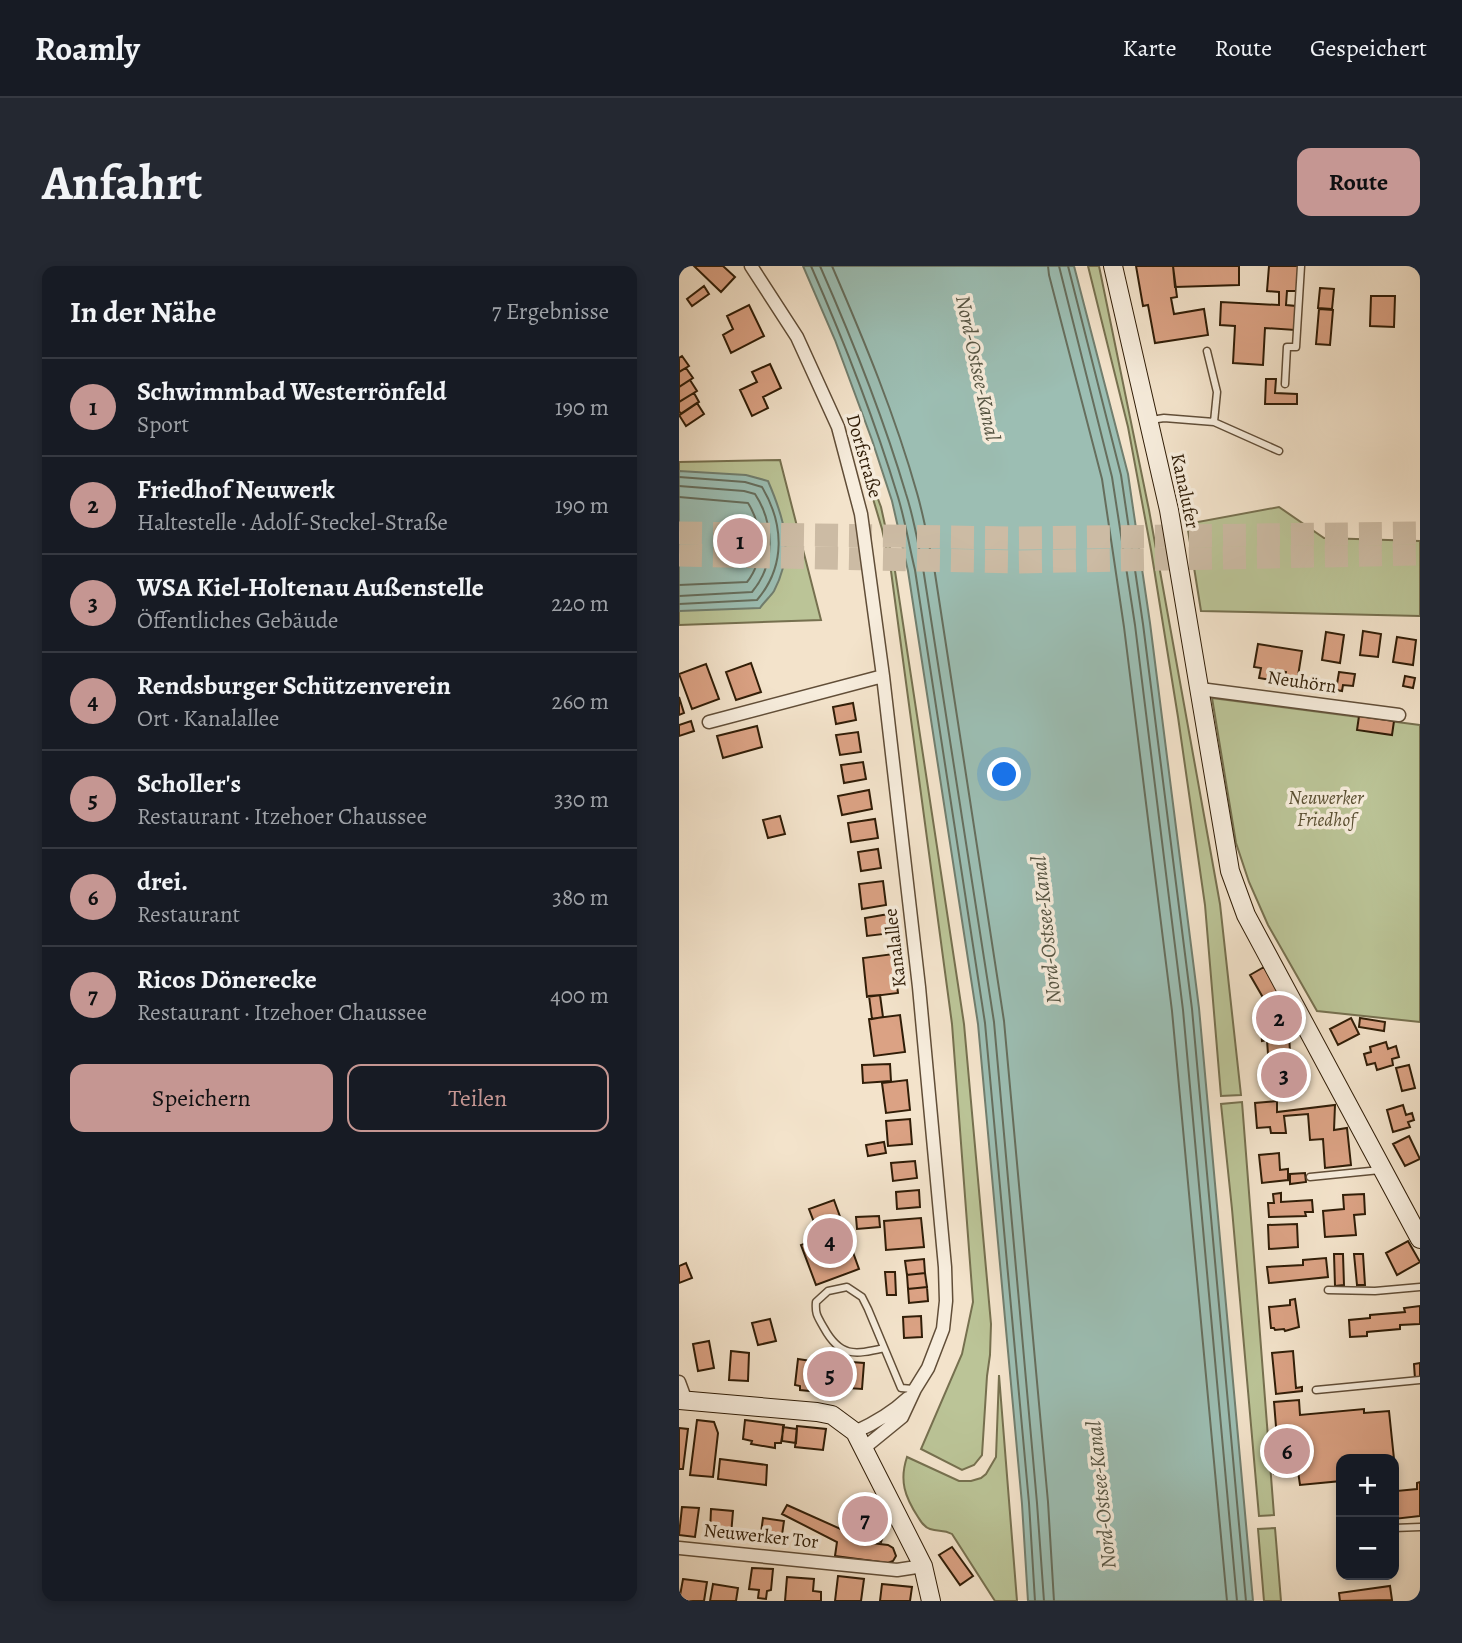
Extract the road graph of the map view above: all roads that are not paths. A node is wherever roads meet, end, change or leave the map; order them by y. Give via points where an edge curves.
1 (751, 266) edge
2 (1113, 266) edge
3 (1301, 266) edge
4 (1207, 351) dead end
5 (1285, 384) dead end
6 (1148, 420) junction
7 (1214, 422) junction
8 (1279, 451) dead end
9 (883, 676) junction
10 (1200, 689) junction
11 (1399, 715) dead end
12 (709, 723) dead end
13 (1382, 1170) junction
14 (1310, 1177) dead end
15 (1420, 1239) edge
16 (1420, 1287) edge
17 (1328, 1290) dead end
18 (884, 1348) junction
19 (1420, 1380) edge
20 (679, 1382) edge
21 (915, 1390) junction
22 (1316, 1390) dead end
23 (683, 1400) edge
24 (855, 1432) junction
25 (863, 1448) junction
26 (1420, 1527) edge
27 (1399, 1528) edge
28 (679, 1548) edge
29 (923, 1566) junction
30 (931, 1601) edge

1 - 9 street, Dorfstraße via 797,337 838,427 861,514
2 - 6 street, Kanalufer
3 - 5 lane via 1296,347 1287,347
4 - 7 lane via 1217,392
6 - 7 lane
6 - 10 street, Kanalufer via 1169,510
7 - 8 lane
9 - 12 street
9 - 21 street, Kanalallee via 945,1267 943,1329
10 - 11 street, Neuhörn
10 - 13 street, Kanalufer via 1225,851 1245,915
13 - 14 lane
13 - 15 street, Kanalufer
16 - 17 lane
18 - 18 lane via 862,1297 855,1292 847,1287 828,1291 816,1302 815,1313 843,1351 865,1353
18 - 21 lane via 901,1388
19 - 22 lane
20 - 23 street
21 - 24 street, Kanalallee via 890,1413
21 - 25 street, Kanalallee via 902,1417
23 - 24 street via 817,1412 832,1415
24 - 25 street
25 - 29 street
26 - 27 lane
28 - 29 street, Neuwerker Tor via 897,1570
29 - 30 street

